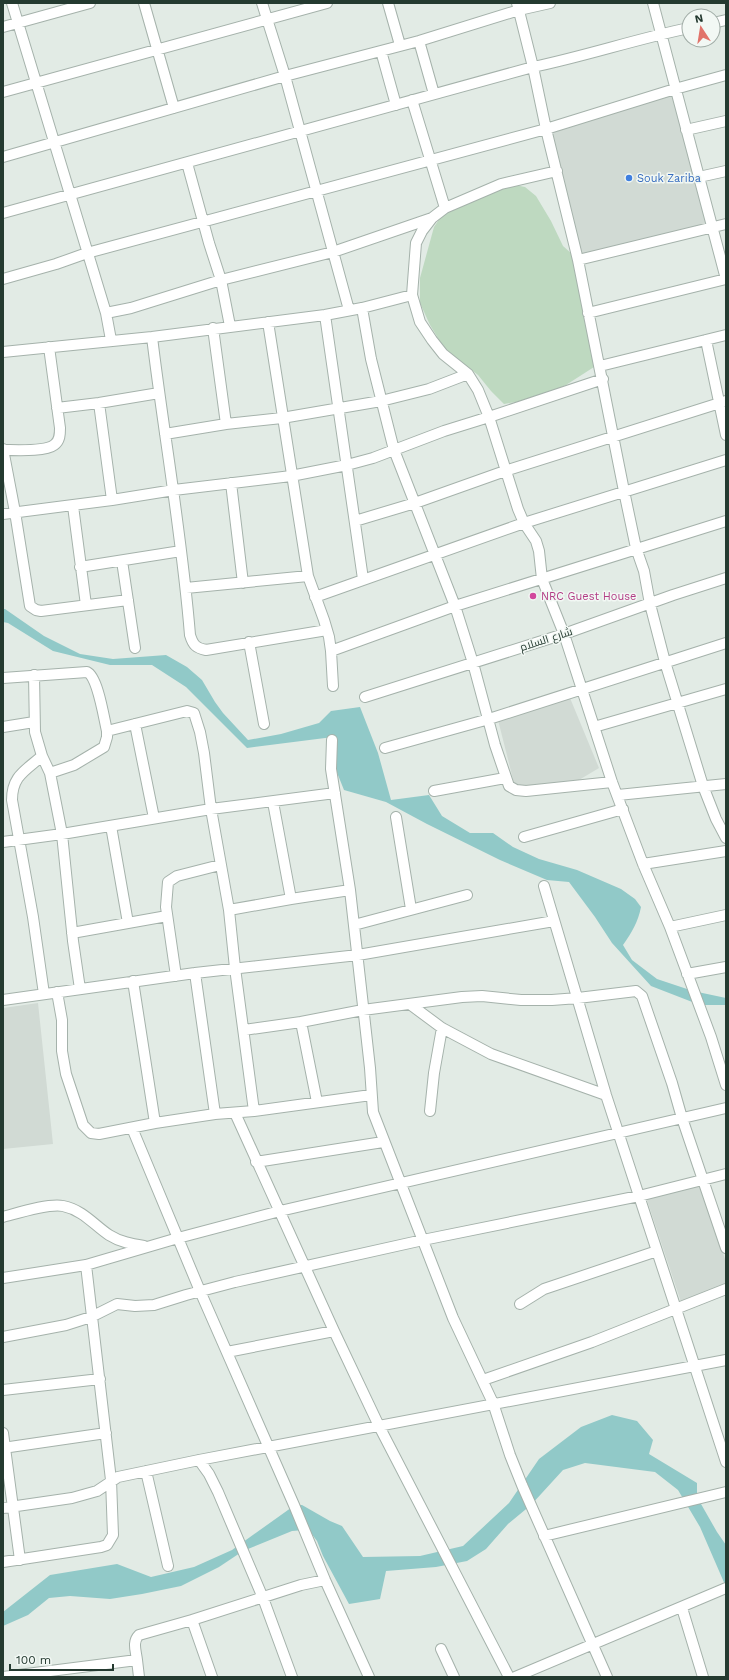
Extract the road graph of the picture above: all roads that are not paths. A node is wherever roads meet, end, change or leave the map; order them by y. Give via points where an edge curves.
1 (12, 3) edge
2 (90, 3) edge
3 (144, 3) edge
4 (262, 3) edge
5 (327, 3) edge
6 (388, 3) edge
7 (550, 3) edge
8 (653, 3) edge
9 (518, 6) edge
10 (266, 19) junction
11 (18, 23) junction
12 (3, 27) edge
13 (681, 30) edge
14 (661, 34) junction
15 (419, 41) junction
16 (400, 46) junction
17 (157, 49) junction
18 (381, 51) junction
19 (533, 67) junction
20 (726, 75) edge
21 (285, 76) junction
22 (35, 83) junction
23 (675, 88) junction
24 (3, 92) edge
25 (434, 94) junction
26 (412, 100) junction
27 (396, 105) junction
28 (174, 108) junction
29 (726, 121) edge
30 (546, 129) junction
31 (686, 130) junction
32 (299, 131) junction
33 (55, 143) junction
34 (3, 157) edge
35 (429, 159) junction
36 (187, 163) junction
37 (557, 171) junction
38 (726, 172) edge
39 (699, 177) junction
40 (316, 191) junction
41 (70, 195) junction
42 (445, 208) junction
43 (3, 213) edge
44 (432, 218) junction
45 (203, 221) junction
46 (726, 224) edge
47 (712, 227) junction
48 (333, 252) junction
49 (87, 253) junction
50 (578, 260) junction
51 (3, 279) edge
52 (726, 279) edge
53 (221, 280) junction
54 (412, 295) junction
55 (362, 308) junction
56 (349, 310) junction
57 (106, 313) junction
58 (588, 313) junction
59 (325, 315) junction
60 (268, 322) junction
61 (230, 326) junction
62 (213, 328) junction
63 (726, 335) edge
64 (152, 336) junction
65 (111, 340) junction
66 (706, 340) junction
67 (49, 347) junction
68 (3, 352) edge
69 (600, 366) junction
70 (468, 374) junction
71 (603, 379) junction
72 (159, 393) junction
73 (381, 401) junction
74 (722, 402) edge
75 (99, 403) junction
76 (57, 408) junction
77 (339, 408) junction
78 (489, 417) junction
79 (282, 418) junction
80 (226, 424) junction
81 (165, 434) junction
82 (726, 435) edge
83 (613, 437) junction
84 (3, 450) edge
85 (394, 450) junction
86 (726, 460) edge
87 (347, 465) junction
88 (505, 471) junction
89 (291, 476) junction
90 (231, 483) junction
91 (174, 490) junction
92 (624, 491) junction
93 (112, 500) junction
94 (415, 503) junction
95 (73, 506) junction
96 (15, 512) junction
97 (3, 514) edge
98 (355, 521) junction
99 (726, 521) edge
100 (524, 523) junction
101 (636, 548) junction
102 (181, 551) junction
103 (436, 555) junction
104 (122, 561) junction
105 (80, 567) junction
106 (308, 576) junction
107 (726, 578) edge
108 (363, 579) junction
109 (542, 579) junction
110 (243, 583) junction
111 (186, 588) junction
112 (315, 597) junction
113 (128, 600) junction
114 (650, 604) junction
115 (86, 605) junction
116 (454, 606) junction
117 (327, 630) junction
118 (564, 634) junction
119 (249, 642) junction
120 (726, 643) edge
121 (135, 648) dead end
122 (331, 650) junction
123 (665, 662) junction
124 (473, 663) junction
125 (34, 675) junction
126 (3, 678) edge
127 (333, 686) dead end
128 (582, 689) junction
129 (726, 689) edge
130 (365, 697) dead end
131 (678, 704) junction
132 (489, 719) junction
133 (34, 722) junction
134 (135, 724) junction
135 (264, 724) dead end
136 (3, 727) edge
137 (594, 727) junction
138 (107, 731) junction
139 (332, 740) dead end
140 (385, 748) dead end
141 (42, 756) junction
142 (50, 773) junction
143 (505, 778) junction
144 (612, 782) junction
145 (726, 784) edge
146 (703, 786) junction
147 (434, 791) dead end
148 (335, 793) junction
149 (618, 795) junction
150 (273, 802) junction
151 (212, 809) junction
152 (623, 810) junction
153 (396, 817) dead end
154 (154, 818) junction
155 (111, 826) junction
156 (62, 834) junction
157 (524, 837) dead end
158 (726, 838) edge
159 (18, 840) junction
160 (3, 842) edge
161 (726, 851) edge
162 (643, 864) junction
163 (220, 865) junction
164 (544, 886) dead end
165 (350, 890) junction
166 (467, 895) dead end
167 (291, 899) junction
168 (411, 909) junction
169 (229, 910) junction
170 (726, 915) edge
171 (167, 916) junction
172 (554, 921) junction
173 (128, 922) junction
174 (354, 925) junction
175 (670, 927) junction
176 (72, 934) junction
177 (358, 955) junction
178 (726, 967) edge
179 (235, 968) junction
180 (195, 973) junction
181 (687, 974) junction
182 (176, 976) junction
183 (133, 981) junction
184 (80, 989) junction
185 (57, 992) junction
186 (44, 994) junction
187 (578, 998) junction
188 (3, 1000) edge
189 (411, 1004) junction
190 (363, 1010) junction
191 (301, 1022) junction
192 (442, 1028) junction
193 (244, 1030) junction
194 (724, 1071) edge
195 (726, 1085) edge
196 (371, 1095) junction
197 (606, 1095) junction
198 (317, 1102) junction
199 (726, 1108) edge
200 (254, 1111) junction
201 (430, 1112) dead end
202 (235, 1113) junction
203 (215, 1114) junction
204 (682, 1118) junction
205 (155, 1123) junction
206 (132, 1128) junction
207 (619, 1132) junction
208 (384, 1142) junction
209 (256, 1162) junction
210 (726, 1174) edge
211 (703, 1179) junction
212 (400, 1183) junction
213 (639, 1196) junction
214 (280, 1211) junction
215 (3, 1216) edge
216 (178, 1238) junction
217 (423, 1240) junction
218 (148, 1246) junction
219 (726, 1248) edge
220 (657, 1251) junction
221 (86, 1266) junction
222 (305, 1267) junction
223 (3, 1278) edge
224 (726, 1289) edge
225 (200, 1291) junction
226 (520, 1304) dead end
227 (676, 1308) junction
228 (91, 1317) junction
229 (334, 1331) junction
230 (3, 1337) edge
231 (227, 1352) junction
232 (726, 1360) edge
233 (695, 1366) junction
234 (100, 1379) junction
235 (483, 1380) junction
236 (3, 1390) edge
237 (493, 1404) junction
238 (379, 1426) junction
239 (3, 1433) edge
240 (106, 1433) junction
241 (267, 1446) junction
242 (4, 1448) edge
243 (199, 1460) junction
244 (726, 1462) edge
245 (146, 1471) junction
246 (111, 1480) junction
247 (726, 1492) edge
248 (8, 1508) edge
249 (544, 1536) junction
250 (20, 1560) junction
251 (3, 1562) edge
252 (168, 1566) dead end
253 (325, 1580) junction
254 (726, 1588) edge
255 (263, 1598) junction
256 (682, 1608) junction
257 (192, 1620) junction
258 (593, 1645) junction
259 (440, 1649) dead end
260 (137, 1660) junction
261 (36, 1675) edge
262 (3, 1677) edge
263 (139, 1677) edge
264 (212, 1677) edge
265 (292, 1677) edge
266 (369, 1677) edge
267 (454, 1677) edge
268 (509, 1677) edge
269 (515, 1677) edge
270 (607, 1677) edge
271 (703, 1677) edge

1 - 11 street
2 - 11 street
3 - 17 street
4 - 10 street
5 - 10 street
6 - 16 street
7 - 9 street
8 - 14 street
9 - 15 street
9 - 19 street
10 - 17 street
10 - 21 street
11 - 12 street
11 - 22 street
13 - 14 street
14 - 19 street
14 - 23 street
15 - 16 street
15 - 25 street
16 - 18 street
17 - 22 street
17 - 28 street
18 - 21 street
18 - 27 street
19 - 25 street
19 - 30 street
20 - 23 street
21 - 28 street
21 - 32 street
22 - 24 street
22 - 33 street
23 - 30 street
23 - 31 street
25 - 26 street
26 - 27 street
26 - 35 street
27 - 32 street
28 - 33 street
29 - 31 street
30 - 35 street
30 - 37 street
31 - 39 street
32 - 36 street
32 - 40 street
33 - 34 street
33 - 41 street
35 - 40 street
35 - 42 street
36 - 41 street
36 - 45 street
37 - 42 street via 501,184
37 - 50 street
38 - 39 street
39 - 47 street
40 - 45 street
40 - 48 street
41 - 43 street
41 - 49 street
42 - 44 street
44 - 48 street
44 - 54 street via 416,244
45 - 49 street
45 - 53 street
46 - 47 street
47 - 50 street
47 - 52 street
48 - 53 street
48 - 56 street
49 - 51 street
49 - 57 street
50 - 58 street
52 - 58 street
53 - 57 street via 132,308
53 - 61 street
54 - 55 street
54 - 70 street via 420,322 432,340 443,354
55 - 56 street
55 - 73 street
56 - 59 street
57 - 65 street
58 - 69 street
59 - 60 street
59 - 77 street
60 - 61 street
60 - 79 street
61 - 62 street
62 - 64 street
62 - 80 street
63 - 66 street
64 - 65 street
64 - 72 street
65 - 67 street
66 - 69 street
66 - 74 street
67 - 68 street
67 - 76 street
69 - 71 street
70 - 73 street via 429,389
70 - 78 street
71 - 78 street
71 - 83 street
72 - 75 street
72 - 81 street
73 - 77 street
73 - 85 street
74 - 82 street
74 - 83 street
75 - 76 street
75 - 93 street
76 - 84 street via 60,433 56,444 45,448
77 - 79 street
77 - 87 street
78 - 85 street
78 - 88 street
79 - 80 street
79 - 89 street
80 - 81 street
81 - 91 street
83 - 88 street
83 - 92 street
84 - 96 street
85 - 87 street
85 - 94 street
86 - 92 street
87 - 89 street
87 - 98 street
88 - 94 street
88 - 100 street
89 - 90 street
89 - 106 street
90 - 91 street
90 - 110 street
91 - 93 street
91 - 102 street
92 - 100 street
92 - 101 street
93 - 95 street
94 - 98 street
94 - 103 street
95 - 96 street
95 - 105 street
96 - 97 street
96 - 115 street via 30,606 41,611
98 - 108 street
99 - 101 street
100 - 103 street
100 - 109 street via 539,550
101 - 109 street
101 - 114 street via 644,571
102 - 104 street
102 - 111 street
103 - 108 street
103 - 116 street
104 - 105 street
104 - 113 street
105 - 115 street
106 - 110 street
106 - 112 street
107 - 114 street, شارع السلام
108 - 112 street
109 - 116 street
109 - 118 street
110 - 111 street
111 - 119 street via 190,635 196,647 206,650
112 - 117 street
113 - 115 street
113 - 121 street
114 - 118 street, شارع السلام
114 - 123 street
116 - 122 street
116 - 124 street
117 - 119 street
117 - 122 street
118 - 124 street, شارع السلام
118 - 128 street
119 - 135 street
120 - 123 street
122 - 127 street
123 - 128 street
123 - 131 street
124 - 130 street, شارع السلام
124 - 132 street
125 - 126 street
125 - 133 street
125 - 138 street via 90,673 97,689
128 - 132 street
128 - 137 street
129 - 131 street
131 - 137 street
131 - 146 street
132 - 140 street
132 - 143 street
133 - 136 street
133 - 141 street
134 - 138 street
134 - 151 street via 187,711 194,713 204,753
134 - 154 street
137 - 144 street
138 - 142 street via 106,744 100,750 68,769
139 - 148 street via 331,769
141 - 142 street
141 - 159 street via 21,774 13,786 12,800
142 - 156 street
143 - 144 street via 508,786 526,791
143 - 147 street
144 - 149 street
145 - 146 street
146 - 149 street
146 - 158 street
148 - 150 street
148 - 165 street
149 - 152 street
150 - 151 street
150 - 167 street
151 - 154 street
151 - 163 street
152 - 157 street
152 - 162 street
153 - 168 street
154 - 155 street
155 - 156 street
155 - 173 street
156 - 159 street
156 - 176 street
159 - 160 street
159 - 186 street
161 - 162 street
162 - 175 street
163 - 169 street
163 - 171 street via 177,876 168,882
164 - 172 street
165 - 167 street
165 - 174 street
166 - 168 street
167 - 169 street
168 - 174 street
169 - 179 street
170 - 175 street
171 - 173 street
171 - 182 street
172 - 177 street
172 - 187 street
173 - 176 street
174 - 177 street
175 - 181 street
176 - 184 street
177 - 179 street
177 - 190 street
178 - 181 street
179 - 180 street
179 - 193 street
180 - 182 street
180 - 203 street
181 - 194 street
182 - 183 street
183 - 184 street
183 - 205 street
184 - 185 street
185 - 186 street
185 - 206 street via 62,1020 63,1059 83,1125 88,1132 95,1134
186 - 188 street
187 - 189 street via 521,1000 482,996
187 - 197 street
187 - 204 street via 633,990 641,994
189 - 190 street
189 - 192 street
190 - 191 street
190 - 196 street
191 - 193 street
191 - 198 street
192 - 197 street via 491,1054
192 - 201 street
193 - 200 street
194 - 195 street
196 - 198 street
196 - 208 street via 373,1112
197 - 207 street
198 - 200 street
199 - 204 street
200 - 202 street
202 - 203 street
202 - 209 street
203 - 205 street
204 - 207 street
204 - 211 street
205 - 206 street
206 - 216 street
207 - 212 street
207 - 213 street
208 - 209 street
208 - 212 street
209 - 214 street
210 - 211 street
211 - 213 street
211 - 219 street
212 - 214 street
212 - 217 street
213 - 217 street
213 - 220 street
214 - 216 street
214 - 222 street
215 - 218 street via 63,1206 84,1215 110,1236 124,1243
216 - 218 street
216 - 225 street
217 - 222 street
217 - 235 street via 453,1318
218 - 221 street
220 - 226 street via 544,1289
220 - 227 street
221 - 223 street
221 - 228 street
222 - 225 street
222 - 229 street
224 - 227 street
225 - 228 street via 154,1305 117,1304
225 - 231 street
227 - 233 street
227 - 235 street via 592,1342
228 - 230 street via 66,1325
228 - 234 street
229 - 231 street
229 - 238 street
231 - 241 street
232 - 233 street
233 - 237 street
233 - 244 street
234 - 236 street
234 - 240 street
235 - 237 street
237 - 238 street
237 - 249 street via 510,1455
238 - 241 street
238 - 268 street
239 - 242 street
240 - 242 street
240 - 246 street
241 - 243 street
241 - 253 street
242 - 248 street
243 - 245 street
243 - 255 street via 214,1483
245 - 246 street
245 - 252 street
246 - 248 street via 97,1491 72,1498
246 - 250 street via 113,1535 107,1545
247 - 249 street
248 - 250 street
249 - 258 street
250 - 251 street
253 - 255 street
253 - 266 street
254 - 256 street
255 - 257 street
255 - 265 street
256 - 258 street
256 - 271 street
257 - 260 street via 139,1635 135,1639
257 - 264 street
258 - 269 street
258 - 270 street
259 - 267 street
260 - 261 street
260 - 263 street
261 - 262 street

